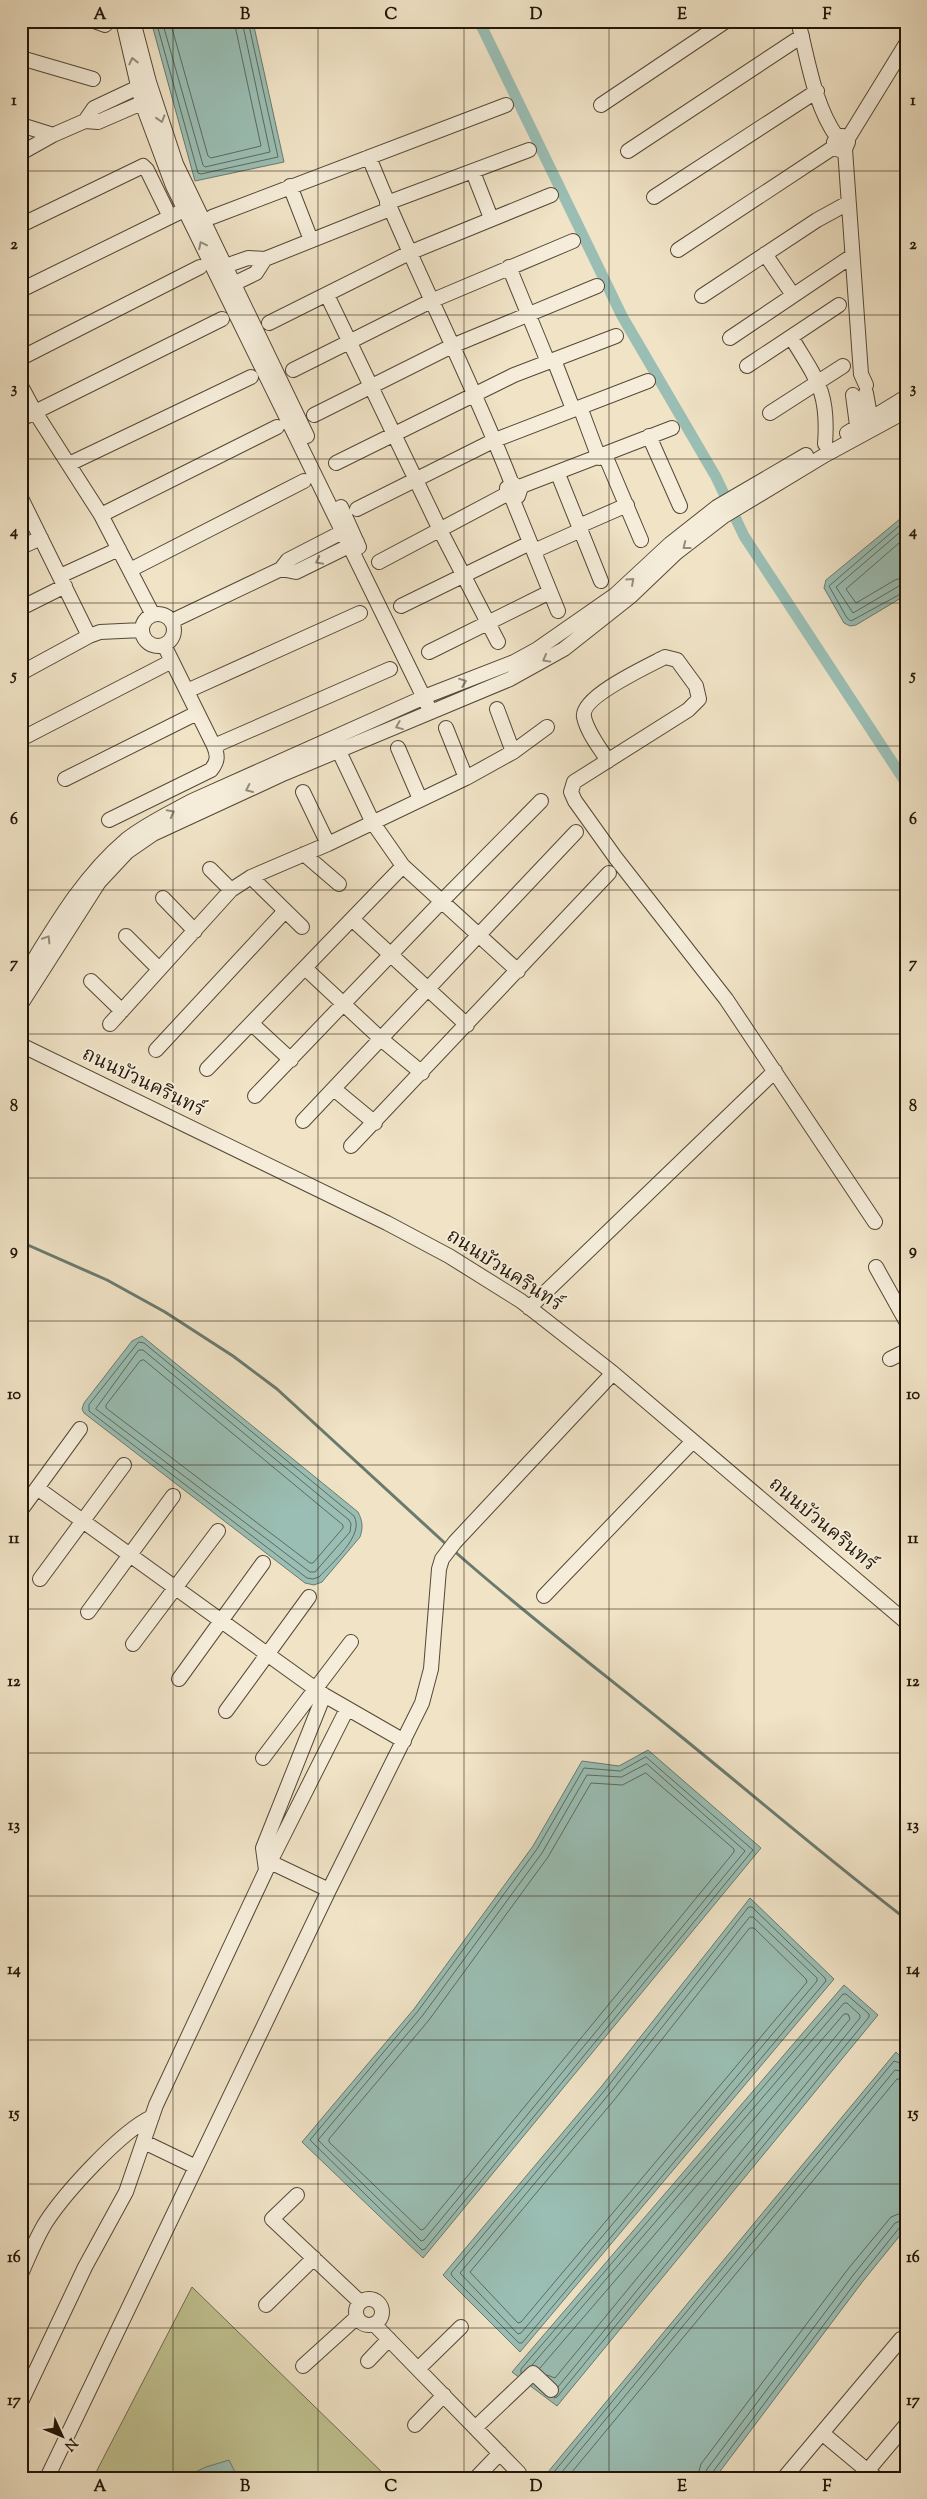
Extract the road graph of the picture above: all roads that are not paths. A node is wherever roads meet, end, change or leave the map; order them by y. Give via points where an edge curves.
1 (123, 21) edge
2 (134, 21) edge
3 (726, 21) edge
4 (798, 21) edge
5 (802, 36) junction
6 (906, 44) edge
7 (21, 58) edge
8 (92, 79) dead end
9 (144, 84) junction
10 (817, 91) junction
11 (148, 100) junction
12 (506, 105) dead end
13 (601, 105) dead end
14 (85, 121) junction
15 (21, 125) edge
16 (53, 135) junction
17 (841, 143) junction
18 (529, 150) dead end
19 (628, 150) dead end
20 (21, 153) edge
21 (369, 157) junction
22 (473, 172) junction
23 (290, 186) junction
24 (551, 195) dead end
25 (654, 197) dead end
26 (848, 203) junction
27 (389, 206) junction
28 (189, 208) junction
29 (170, 217) junction
30 (212, 217) dead end
31 (492, 218) junction
32 (21, 224) edge
33 (311, 240) junction
34 (573, 241) dead end
35 (678, 250) dead end
36 (409, 253) junction
37 (765, 254) junction
38 (852, 256) junction
39 (265, 259) junction
40 (200, 267) dead end
41 (509, 267) junction
42 (219, 269) junction
43 (596, 286) dead end
44 (228, 287) junction
45 (21, 290) edge
46 (327, 295) junction
47 (702, 296) dead end
48 (793, 296) junction
49 (431, 301) junction
50 (839, 305) dead end
51 (530, 314) junction
52 (222, 319) dead end
53 (269, 323) dead end
54 (616, 336) dead end
55 (791, 337) junction
56 (730, 338) dead end
57 (350, 343) junction
58 (452, 346) junction
59 (21, 358) edge
60 (551, 361) junction
61 (747, 366) dead end
62 (843, 366) dead end
63 (294, 370) dead end
64 (251, 377) dead end
65 (648, 381) dead end
66 (818, 382) junction
67 (21, 386) edge
68 (372, 386) junction
69 (860, 387) junction
70 (473, 395) junction
71 (906, 397) edge
72 (577, 408) junction
73 (906, 411) edge
74 (35, 412) junction
75 (770, 413) dead end
76 (314, 415) dead end
77 (21, 419) edge
78 (872, 424) junction
79 (277, 427) dead end
80 (672, 428) dead end
81 (858, 432) junction
82 (395, 433) junction
83 (650, 436) junction
84 (495, 440) junction
85 (825, 444) junction
86 (602, 456) junction
87 (336, 463) dead end
88 (69, 464) junction
89 (558, 474) junction
90 (417, 479) junction
91 (304, 481) dead end
92 (513, 491) junction
93 (750, 493) junction
94 (21, 498) edge
95 (627, 505) junction
96 (680, 506) dead end
97 (357, 509) dead end
98 (720, 511) junction
99 (101, 515) junction
100 (580, 528) junction
101 (346, 530) junction
102 (440, 530) junction
103 (41, 538) junction
104 (641, 540) dead end
105 (353, 544) junction
106 (21, 547) edge
107 (532, 547) junction
108 (119, 549) junction
109 (379, 562) dead end
110 (130, 570) junction
111 (281, 570) junction
112 (464, 576) junction
113 (62, 581) junction
114 (602, 582) dead end
115 (550, 592) junction
116 (402, 606) dead end
117 (21, 608) edge
118 (558, 611) dead end
119 (360, 613) dead end
120 (153, 614) junction
121 (172, 621) junction
122 (488, 622) junction
123 (142, 630) junction
124 (89, 636) junction
125 (557, 637) junction
126 (498, 642) dead end
127 (164, 645) junction
128 (564, 649) junction
129 (429, 652) dead end
130 (172, 661) junction
131 (390, 669) dead end
132 (21, 673) edge
133 (187, 691) junction
134 (426, 696) junction
135 (497, 709) dead end
136 (434, 712) junction
137 (198, 713) junction
138 (547, 727) dead end
139 (446, 728) dead end
140 (21, 738) edge
141 (336, 744) junction
142 (214, 746) junction
143 (398, 748) dead end
144 (513, 752) junction
145 (608, 761) junction
146 (466, 778) junction
147 (65, 779) dead end
148 (304, 792) dead end
149 (420, 799) junction
150 (541, 801) dead end
151 (109, 820) dead end
152 (373, 823) junction
153 (576, 832) dead end
154 (328, 844) junction
155 (304, 854) junction
156 (402, 866) junction
157 (210, 869) dead end
158 (609, 873) dead end
159 (251, 877) junction
160 (339, 884) dead end
161 (231, 890) junction
162 (163, 898) dead end
163 (441, 902) junction
164 (286, 911) junction
165 (352, 919) junction
166 (302, 927) dead end
167 (195, 931) junction
168 (126, 936) dead end
169 (479, 936) junction
170 (390, 955) junction
171 (305, 968) junction
172 (159, 969) junction
173 (518, 971) junction
174 (21, 981) edge
175 (91, 981) dead end
176 (428, 990) junction
177 (21, 1004) edge
178 (343, 1004) junction
179 (122, 1011) junction
180 (110, 1024) dead end
181 (252, 1024) junction
182 (467, 1025) junction
183 (381, 1039) junction
184 (21, 1045) edge
185 (156, 1050) dead end
186 (291, 1060) junction
187 (207, 1069) dead end
188 (775, 1071) junction
189 (422, 1073) junction
190 (334, 1089) junction
191 (256, 1096) dead end
192 (303, 1122) dead end
193 (375, 1123) junction
194 (351, 1146) dead end
195 (875, 1222) dead end
196 (876, 1267) dead end
197 (529, 1308) junction
198 (906, 1321) edge
199 (906, 1351) edge
200 (890, 1359) dead end
201 (613, 1373) junction
202 (80, 1429) dead end
203 (693, 1442) junction
204 (124, 1465) dead end
205 (38, 1488) junction
206 (173, 1496) dead end
207 (21, 1510) edge
208 (84, 1522) junction
209 (218, 1532) dead end
210 (130, 1555) junction
211 (263, 1563) dead end
212 (40, 1579) dead end
213 (175, 1588) junction
214 (544, 1596) dead end
215 (309, 1598) dead end
216 (88, 1612) dead end
217 (220, 1620) junction
218 (906, 1622) edge
219 (351, 1642) dead end
220 (134, 1644) dead end
221 (268, 1655) junction
222 (179, 1679) dead end
223 (319, 1692) junction
224 (347, 1709) junction
225 (226, 1711) dead end
226 (404, 1741) junction
227 (263, 1758) dead end
228 (268, 1866) junction
229 (329, 1890) junction
230 (152, 2117) junction
231 (144, 2142) junction
232 (196, 2167) junction
233 (297, 2195) dead end
234 (314, 2258) junction
235 (21, 2274) edge
236 (360, 2302) junction
237 (266, 2305) dead end
238 (356, 2318) junction
239 (374, 2324) junction
240 (461, 2327) dead end
241 (906, 2337) edge
242 (389, 2340) junction
243 (368, 2361) dead end
244 (303, 2366) dead end
245 (418, 2369) junction
246 (551, 2390) dead end
247 (444, 2395) junction
248 (21, 2402) edge
249 (415, 2425) dead end
250 (906, 2425) edge
251 (475, 2428) junction
252 (822, 2432) junction
253 (500, 2454) junction
254 (519, 2473) dead end
255 (869, 2475) edge
256 (48, 2478) edge
257 (476, 2478) edge
258 (784, 2478) edge

9 -> 1 street
2 - 9 street
3 - 13 street
4 - 5 street
5 - 10 street
5 - 19 street
6 - 17 street
7 - 8 street
9 - 11 street
9 - 14 street via 94,108
10 - 17 street via 826,120
10 - 25 street
11 - 14 street via 98,122
11 - 28 street via 176,164
12 - 21 street
14 - 16 street
15 - 16 street
16 - 20 street
17 - 26 street
17 - 35 street
18 - 22 street
21 - 23 street
21 - 27 street
22 - 27 street
22 - 31 street
23 - 30 street
23 - 33 street
24 - 31 street
26 - 37 street
26 - 38 street
27 - 33 street
27 - 36 street
28 - 29 street
28 - 42 street
29 - 32 street via 148,170 143,166
29 - 45 street
31 - 36 street
33 - 39 street
34 - 41 street
36 - 46 street
36 - 49 street
37 - 47 street
37 - 48 street
38 - 48 street
38 - 69 street
39 - 42 street via 248,258
39 - 44 street via 256,273
40 - 59 street
41 - 49 street
41 - 51 street
42 - 44 street
43 - 51 street
44 - 101 street
46 - 53 street
46 - 57 street
48 - 56 street
49 - 57 street
49 - 58 street
50 - 55 street
51 - 58 street
51 - 60 street
52 - 74 street
54 - 60 street
55 - 61 street
55 - 66 street
57 - 63 street
57 - 68 street
58 - 68 street
58 - 70 street
60 - 70 street
60 - 72 street
62 - 66 street
64 - 88 street
65 - 72 street
66 - 75 street
66 - 85 street via 827,418
67 - 74 street
68 - 76 street
68 - 82 street
69 - 78 street
69 - 81 street
70 - 82 street
70 - 84 street
71 - 78 street
72 - 84 street
72 - 86 street
73 - 78 street
74 - 77 street
74 - 88 street
78 - 81 street
79 - 99 street
80 - 83 street
81 - 85 street
81 - 93 street
82 - 87 street
82 - 90 street
83 - 86 street
83 - 96 street
84 - 90 street
84 - 92 street
85 - 93 street
86 - 89 street
86 - 95 street
88 - 99 street
89 - 92 street
89 - 100 street
90 - 97 street
90 - 102 street
91 - 110 street
92 - 102 street
92 - 107 street
93 - 98 street
94 - 103 street
95 - 100 street
95 - 104 street
125 -> 98 street via 615,595 670,544
98 -> 128 street via 631,596
99 - 108 street
100 - 107 street
100 - 114 street
101 - 105 street
101 - 111 street via 288,560
102 - 109 street
102 - 112 street
103 - 106 street
103 - 113 street
105 -> 111 street via 296,572
105 - 134 street
107 - 112 street
107 - 115 street
108 - 110 street
108 - 113 street
110 - 120 street
111 - 121 street
112 - 116 street
112 - 122 street
113 - 117 street
113 - 124 street
115 - 118 street
115 - 122 street
119 - 133 street
120 - 121 street via 162,614
120 - 123 street via 145,620
121 - 127 street via 174,635
122 - 126 street
122 - 129 street
123 - 124 street via 100,632
123 - 127 street via 146,642
124 - 132 street
125 - 128 street
134 -> 125 street via 514,662
127 - 130 street
128 -> 136 street via 510,679
130 - 133 street
130 - 140 street
131 - 142 street
133 - 137 street
134 - 136 street
134 - 141 street
135 - 144 street
136 -> 141 street
137 - 142 street
137 - 147 street
138 - 144 street
139 - 146 street
141 - 152 street
174 -> 141 street via 73,897 126,840 192,801
141 -> 177 street via 285,772 153,834 127,852 99,882
142 - 151 street via 218,756 211,770
143 - 149 street
144 - 146 street
145 - 145 street via 688,710 698,699 696,686 677,660 665,657 594,697 584,708 588,725
145 - 188 street via 574,782 571,792 575,801 644,896 726,999
146 - 149 street
148 - 154 street
149 - 152 street
150 - 163 street
152 - 154 street
152 - 156 street
153 - 169 street
154 - 155 street
155 - 159 street
155 - 160 street
156 - 163 street
156 - 165 street
157 - 161 street
158 - 173 street
159 - 161 street
159 - 164 street
161 - 167 street
162 - 167 street
163 - 169 street
163 - 170 street
164 - 166 street
164 - 185 street
165 - 170 street
165 - 171 street
167 - 172 street
168 - 172 street
169 - 173 street
169 - 176 street
170 - 176 street
170 - 178 street
171 - 178 street
171 - 181 street
172 - 179 street
173 - 182 street
175 - 179 street
176 - 182 street
176 - 183 street
178 - 183 street
178 - 186 street
179 - 180 street
181 - 186 street
181 - 187 street
182 - 189 street
183 - 189 street
183 - 190 street
184 - 197 street, ถนนบัวนครินทร์ via 387,1223 449,1256
186 - 191 street
188 - 195 street
188 - 197 street
189 - 193 street
190 - 192 street
190 - 193 street
193 - 194 street
196 - 198 street
197 - 201 street, ถนนบัวนครินทร์
199 - 200 street
201 - 203 street, ถนนบัวนครินทร์
201 - 226 street via 442,1559 428,1688
202 - 205 street
203 - 214 street
203 - 218 street, ถนนบัวนครินทร์
204 - 208 street
205 - 207 street
205 - 208 street
206 - 210 street
208 - 210 street
208 - 212 street
209 - 213 street
210 - 213 street
210 - 216 street
211 - 217 street
213 - 217 street
213 - 220 street
215 - 221 street
217 - 221 street
217 - 222 street
219 - 223 street
221 - 223 street
221 - 225 street
223 - 224 street
223 - 227 street
223 - 228 street via 263,1848
224 - 226 street
224 - 228 street
226 - 229 street
228 - 229 street
228 - 230 street
229 - 232 street
230 - 231 street
230 - 235 street via 131,2130 106,2153 60,2204 35,2241
231 - 232 street
231 - 248 street via 126,2192 85,2268
232 - 256 street
233 - 234 street via 272,2219
234 - 236 street
234 - 237 street
236 - 238 street via 355,2309
236 - 239 street via 369,2298 380,2305 381,2318
238 - 239 street via 362,2324
238 - 244 street
239 - 242 street
240 - 245 street
241 - 252 street via 901,2338
242 - 243 street
242 - 245 street
245 - 247 street
246 - 251 street via 533,2372
247 - 249 street
247 - 251 street
250 - 255 street
251 - 253 street
252 - 255 street
252 - 258 street
253 - 254 street
253 - 257 street

